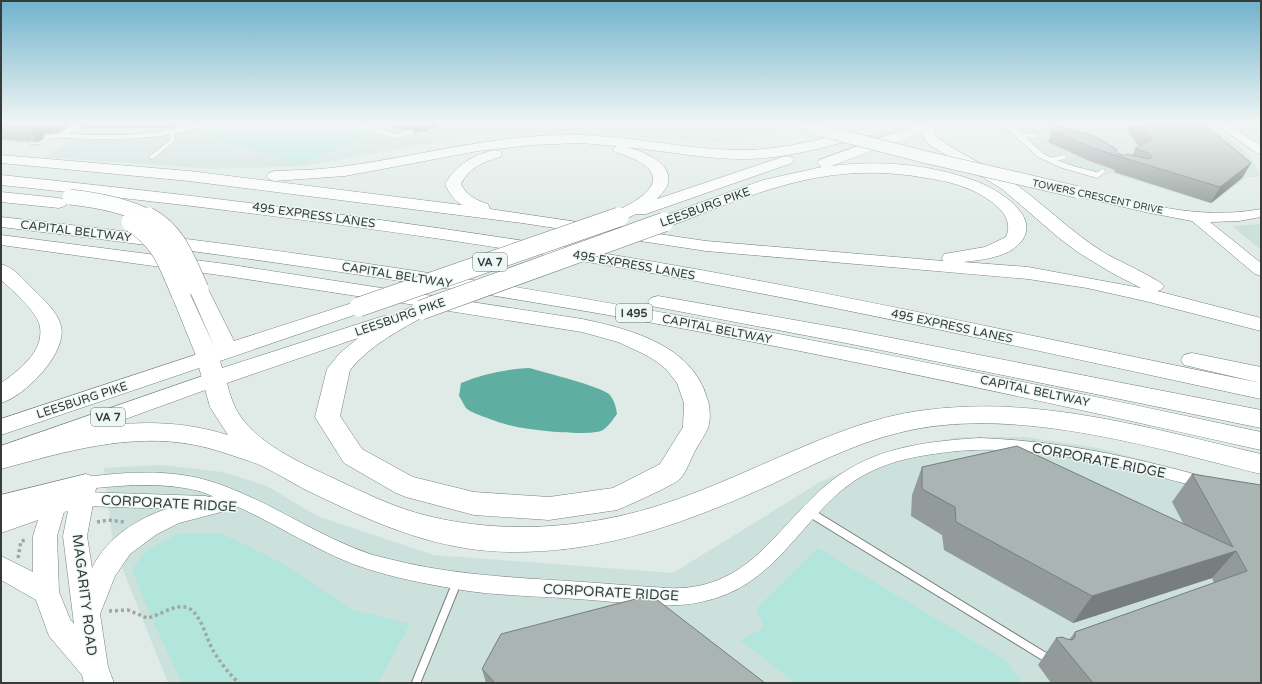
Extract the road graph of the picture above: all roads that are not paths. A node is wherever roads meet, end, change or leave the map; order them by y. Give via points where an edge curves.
1 (430, 156) edge
2 (488, 156) edge
3 (639, 156) edge
4 (798, 156) edge
5 (845, 156) edge
6 (921, 156) edge
7 (957, 156) edge
8 (1042, 156) edge
9 (1064, 157) dead end
10 (1, 159) edge
11 (1050, 160) junction
12 (1, 171) edge
13 (1100, 173) dead end
14 (189, 176) junction
15 (1, 180) edge
16 (756, 188) junction
17 (1, 190) edge
18 (1, 197) edge
19 (64, 200) junction
20 (1, 210) edge
21 (1261, 213) edge
22 (621, 216) junction
23 (1195, 216) junction
24 (522, 218) junction
25 (1, 222) edge
26 (1, 240) edge
27 (864, 260) junction
28 (1, 270) edge
29 (1261, 271) edge
30 (421, 310) junction
31 (1261, 324) edge
32 (216, 363) junction
33 (1261, 374) edge
34 (1261, 390) edge
35 (1, 395) edge
36 (1261, 419) edge
37 (1, 426) edge
38 (1261, 441) edge
39 (1, 455) edge
40 (270, 458) junction
41 (1, 459) edge
42 (1261, 464) edge
43 (1219, 487) edge
44 (84, 491) junction
45 (58, 497) junction
46 (1, 504) edge
47 (217, 504) junction
48 (256, 507) junction
49 (809, 512) junction
50 (1, 523) edge
51 (9, 563) edge
52 (458, 581) junction
53 (46, 592) junction
54 (87, 612) junction
55 (1050, 661) dead end
56 (96, 675) edge
57 (416, 683) edge

1 - 14 highway, LEESBURG PIKE / VA 7 via 319,174 251,178
2 - 24 highway via 470,164 458,174 453,184 457,194 465,201
3 - 22 highway via 655,166 660,171 662,179 653,195
4 - 22 highway, LEESBURG PIKE / VA 7
5 - 16 highway, LEESBURG PIKE / VA 7
6 - 23 street, TOWERS CRESCENT DRIVE, bridge
7 - 31 highway via 1013,189 1076,242 1112,266 1151,284
8 - 11 street
9 - 11 lane
10 - 14 highway
11 - 13 street
12 - 33 highway via 117,181 461,223 755,272
14 - 24 highway
15 - 34 highway, 495 EXPRESS LANES via 320,215 495,241 852,305
16 - 27 highway via 808,174 841,169 920,172 960,181 982,190 1001,201 1018,223 1017,233 1011,241 995,249 969,256 932,260
16 - 30 highway, LEESBURG PIKE / VA 7, bridge
17 - 19 highway
18 - 19 highway
19 - 32 highway, bridge via 78,206 112,213 150,235 190,291
20 - 36 highway, I 495 via 261,241 641,299 859,338
21 - 23 street, TOWERS CRESCENT DRIVE via 1237,217
22 - 32 highway, LEESBURG PIKE / VA 7, bridge via 359,307
23 - 29 street
24 - 27 highway via 706,246
25 - 38 highway, CAPITAL BELTWAY / I 495 via 293,258 616,310 964,376
26 - 30 highway via 338,286 573,324 620,336 666,358 680,369 694,390 698,412 696,432 687,452 672,472 646,488 623,497 561,508 521,510 482,506 430,494 395,481 362,464 341,446 329,428 326,414 327,397 340,368 352,355 364,344
27 - 31 highway via 1066,278 1147,294
28 - 35 highway via 47,318 52,333 47,350 35,365
30 - 32 highway, LEESBURG PIKE / VA 7
32 - 37 main road, LEESBURG PIKE / VA 7
32 - 39 main road, LEESBURG PIKE / VA 7
32 - 40 highway via 227,417 248,442
40 - 41 highway via 193,435 145,433 111,435
40 - 42 highway via 296,473 392,517 430,529 498,538 572,536 653,520 859,435 926,418 1009,416 1044,419 1136,436
43 - 49 street, CORPORATE RIDGE via 1066,451 987,443 954,445 900,454 865,467 841,482
44 - 45 street
44 - 47 street, CORPORATE RIDGE
44 - 48 street, CORPORATE RIDGE via 127,478 173,480 204,486
44 - 54 street, MAGARITY ROAD via 75,536
45 - 46 street
45 - 50 street
45 - 53 street, MAGARITY ROAD via 45,536
47 - 48 street, CORPORATE RIDGE
47 - 54 street via 174,515 148,527 121,547 104,570
48 - 52 street, CORPORATE RIDGE via 328,545 374,563
49 - 52 street, CORPORATE RIDGE via 780,547 759,566 735,582 708,593 655,600
49 - 55 lane
51 - 53 street
52 - 57 lane
53 - 56 street, MAGARITY ROAD via 59,627
54 - 56 street, MAGARITY ROAD

